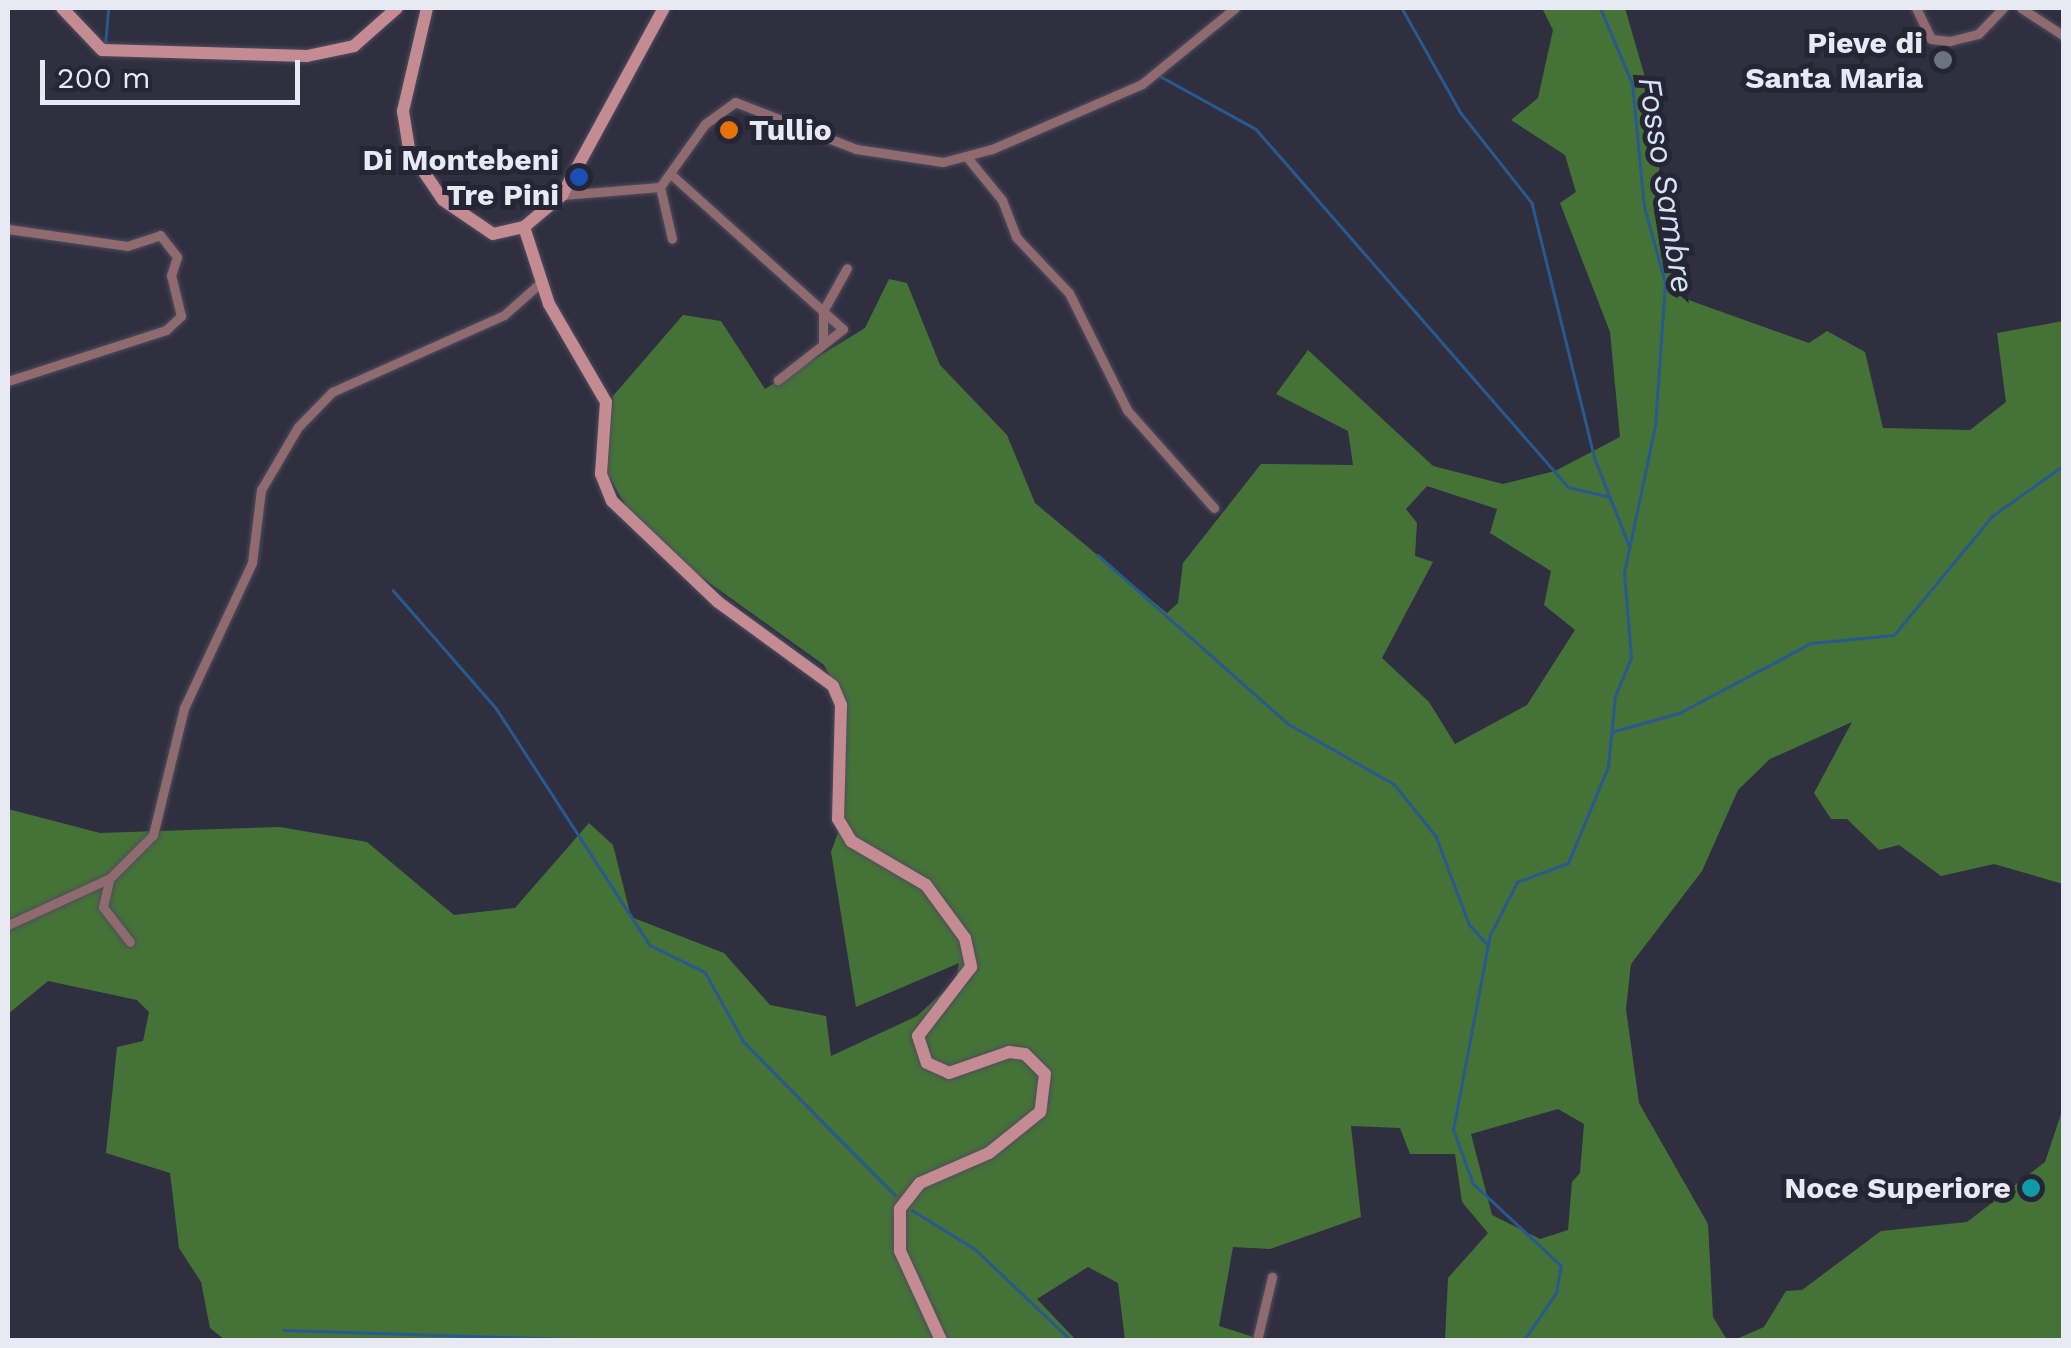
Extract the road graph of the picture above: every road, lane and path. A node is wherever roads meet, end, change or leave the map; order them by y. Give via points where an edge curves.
1 (62, 8) edge
2 (397, 8) edge
3 (427, 8) edge
4 (664, 8) edge
5 (1235, 8) edge
6 (1916, 8) edge
7 (2002, 8) edge
8 (2021, 8) edge
9 (2064, 36) edge
10 (966, 156) junction
11 (674, 177) junction
12 (660, 187) junction
13 (562, 195) junction
14 (524, 226) junction
15 (8, 229) edge
16 (672, 239) dead end
17 (847, 268) dead end
18 (539, 284) junction
19 (822, 310) junction
20 (823, 342) junction
21 (778, 380) dead end
22 (8, 381) edge
23 (1214, 508) dead end
24 (110, 878) junction
25 (8, 925) edge
26 (130, 942) dead end
27 (1272, 1276) dead end
28 (941, 1340) edge
29 (1257, 1340) edge

1 - 2 street via 102,50 307,56 354,46
3 - 14 street via 403,111 409,150 463,219 493,234
4 - 13 street
5 - 10 street via 1142,84
6 - 7 street via 1930,39 1950,40 1978,34
8 - 9 street
10 - 11 street via 942,162 856,149 736,102 705,124
10 - 23 street via 1002,200 1016,237 1051,264 1126,410
11 - 12 street
11 - 19 street
12 - 13 street
12 - 16 street
13 - 14 street
14 - 18 street
15 - 22 street via 127,246 160,235 177,257 170,275 180,316 166,330
17 - 19 street
18 - 24 street via 504,315 332,392 298,427 261,490 240,600 184,708 160,820
18 - 28 street via 606,402 601,474 612,501 718,602 833,686 841,705 838,819 852,840 926,884 965,938 972,968 918,1036 927,1063 950,1072 1025,1054 1045,1074 1040,1112 990,1153 920,1183 900,1210 900,1251
19 - 20 street
19 - 20 street via 843,328
20 - 21 street
24 - 25 street
24 - 26 street via 103,907
27 - 29 street

